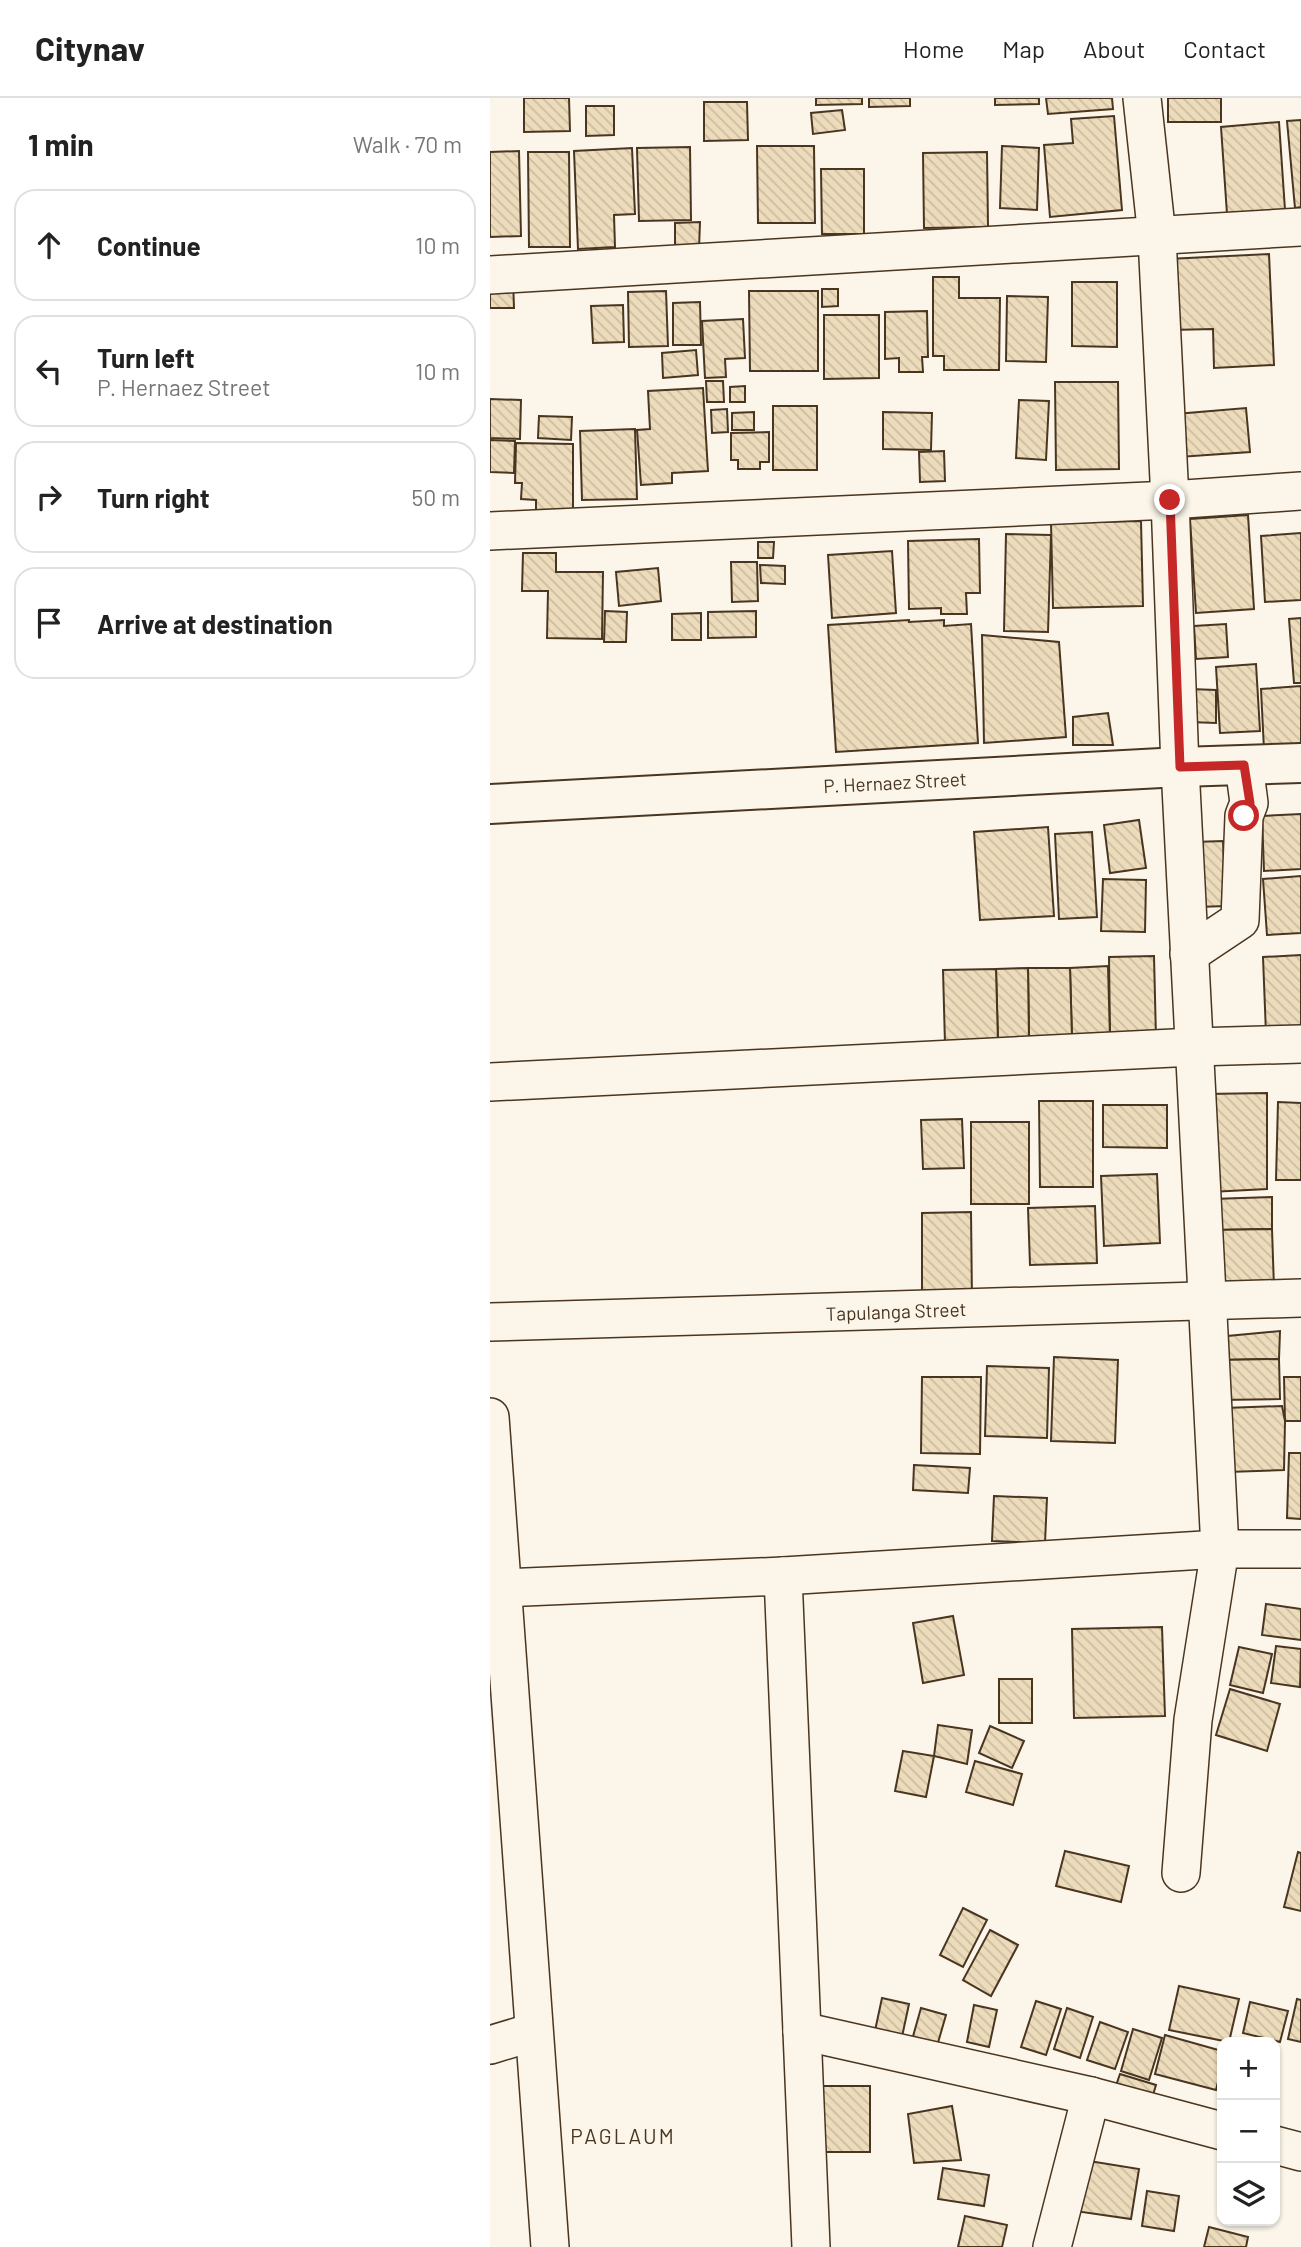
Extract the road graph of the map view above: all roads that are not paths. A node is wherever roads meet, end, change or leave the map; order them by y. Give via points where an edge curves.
1 (1142, 98) edge
2 (1301, 228) edge
3 (1157, 237) junction
4 (490, 275) edge
5 (1301, 491) edge
6 (1170, 500) junction
7 (490, 531) edge
8 (1301, 763) edge
9 (1244, 765) junction
10 (1180, 767) junction
11 (490, 804) edge
12 (1189, 954) junction
13 (1301, 1044) edge
14 (1194, 1047) junction
15 (490, 1082) edge
16 (1301, 1298) edge
17 (1208, 1302) junction
18 (490, 1322) edge
19 (490, 1417) edge
20 (1220, 1549) junction
21 (1301, 1549) edge
22 (783, 1576) junction
23 (501, 1588) junction
24 (1181, 1873) dead end
25 (802, 2031) junction
26 (533, 2032) junction
27 (490, 2045) edge
28 (1091, 2096) junction
29 (1217, 2130) edge
30 (1280, 2146) edge
31 (1301, 2152) edge
32 (550, 2247) edge
33 (811, 2247) edge
34 (1052, 2247) edge

1 - 3 street
2 - 3 street
3 - 4 street
3 - 6 street
5 - 6 street
6 - 7 street
6 - 10 street
8 - 9 main road, P. Hernaez Street
9 - 10 main road, P. Hernaez Street
9 - 12 street via 1250,803 1244,816 1240,920
10 - 11 main road, P. Hernaez Street
10 - 12 street
12 - 14 street
13 - 14 street
14 - 15 street
14 - 17 street
16 - 17 street, Tapulanga Street
17 - 18 street, Tapulanga Street
17 - 20 street
19 - 23 street
20 - 21 street
20 - 22 street
20 - 24 street via 1192,1720
22 - 23 street
22 - 25 street
23 - 26 street
25 - 28 street
25 - 33 street
26 - 27 street
26 - 32 street
28 - 29 street
28 - 34 street
30 - 31 street

